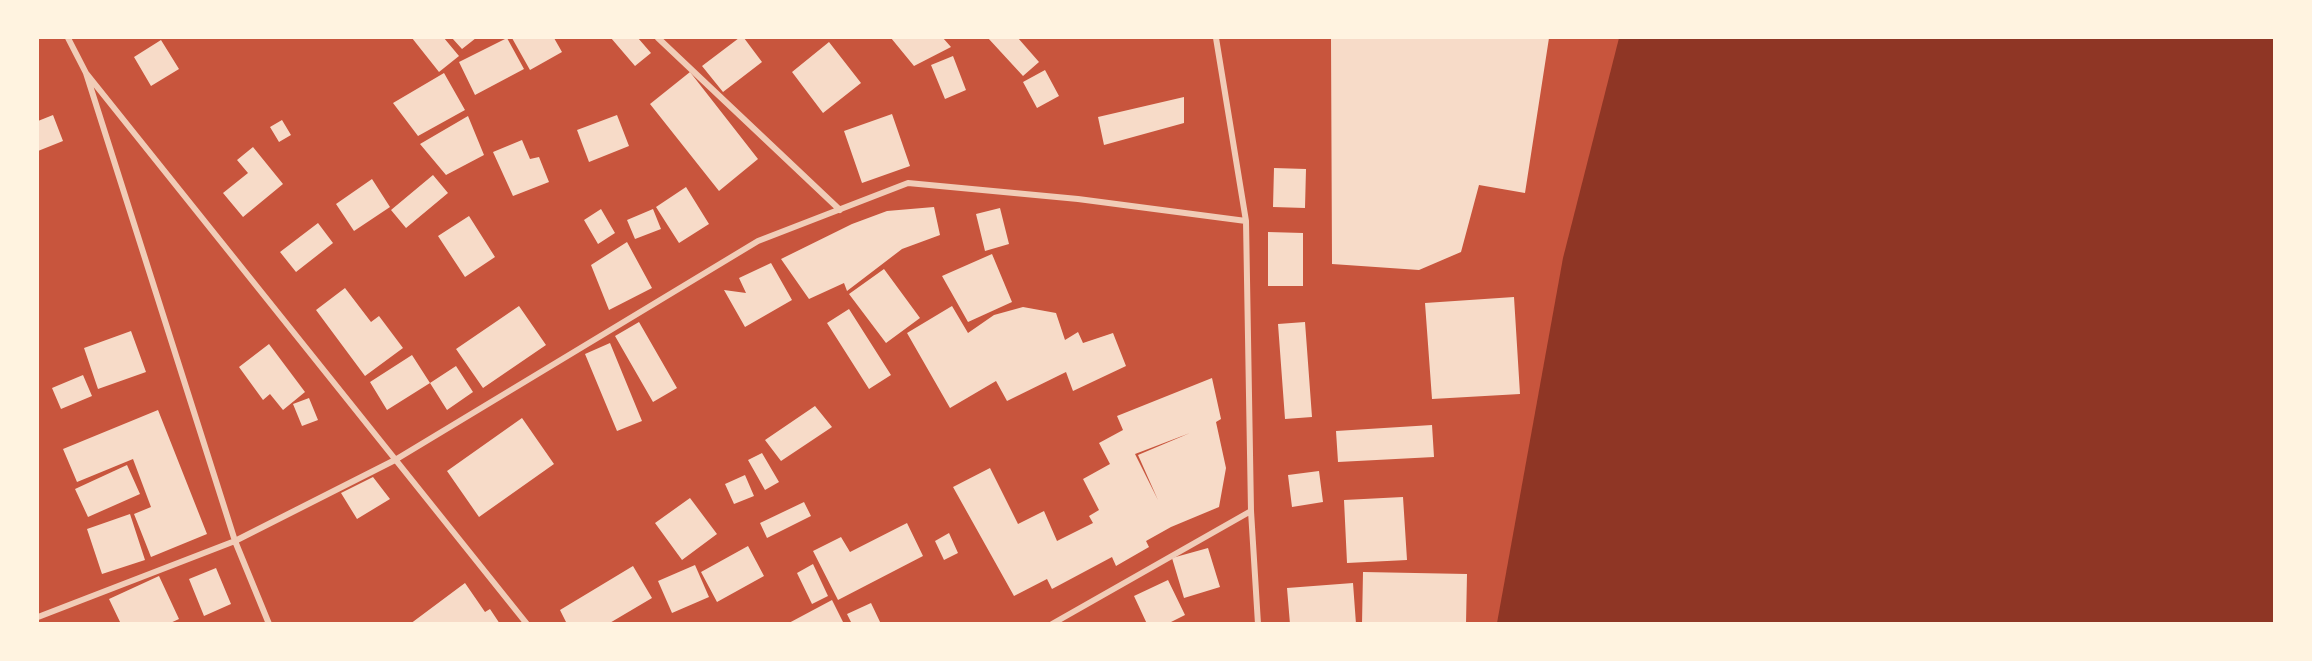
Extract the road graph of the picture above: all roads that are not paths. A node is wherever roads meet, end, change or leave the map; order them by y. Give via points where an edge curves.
1 (68, 38) edge
2 (658, 38) edge
3 (1216, 38) edge
4 (86, 73) junction
5 (840, 210) junction
6 (1246, 221) junction
7 (394, 460) junction
8 (1251, 511) junction
9 (234, 541) junction
10 (38, 617) edge
11 (269, 624) edge
12 (527, 624) edge
13 (1052, 624) edge
14 (1258, 624) edge

1 - 4 street
2 - 5 street
3 - 6 street
4 - 7 street
4 - 9 street
5 - 6 street via 908,183 1078,199
5 - 7 street via 758,241
6 - 8 street
7 - 9 street
7 - 12 street
8 - 13 street
8 - 14 street
9 - 10 street
9 - 11 street

